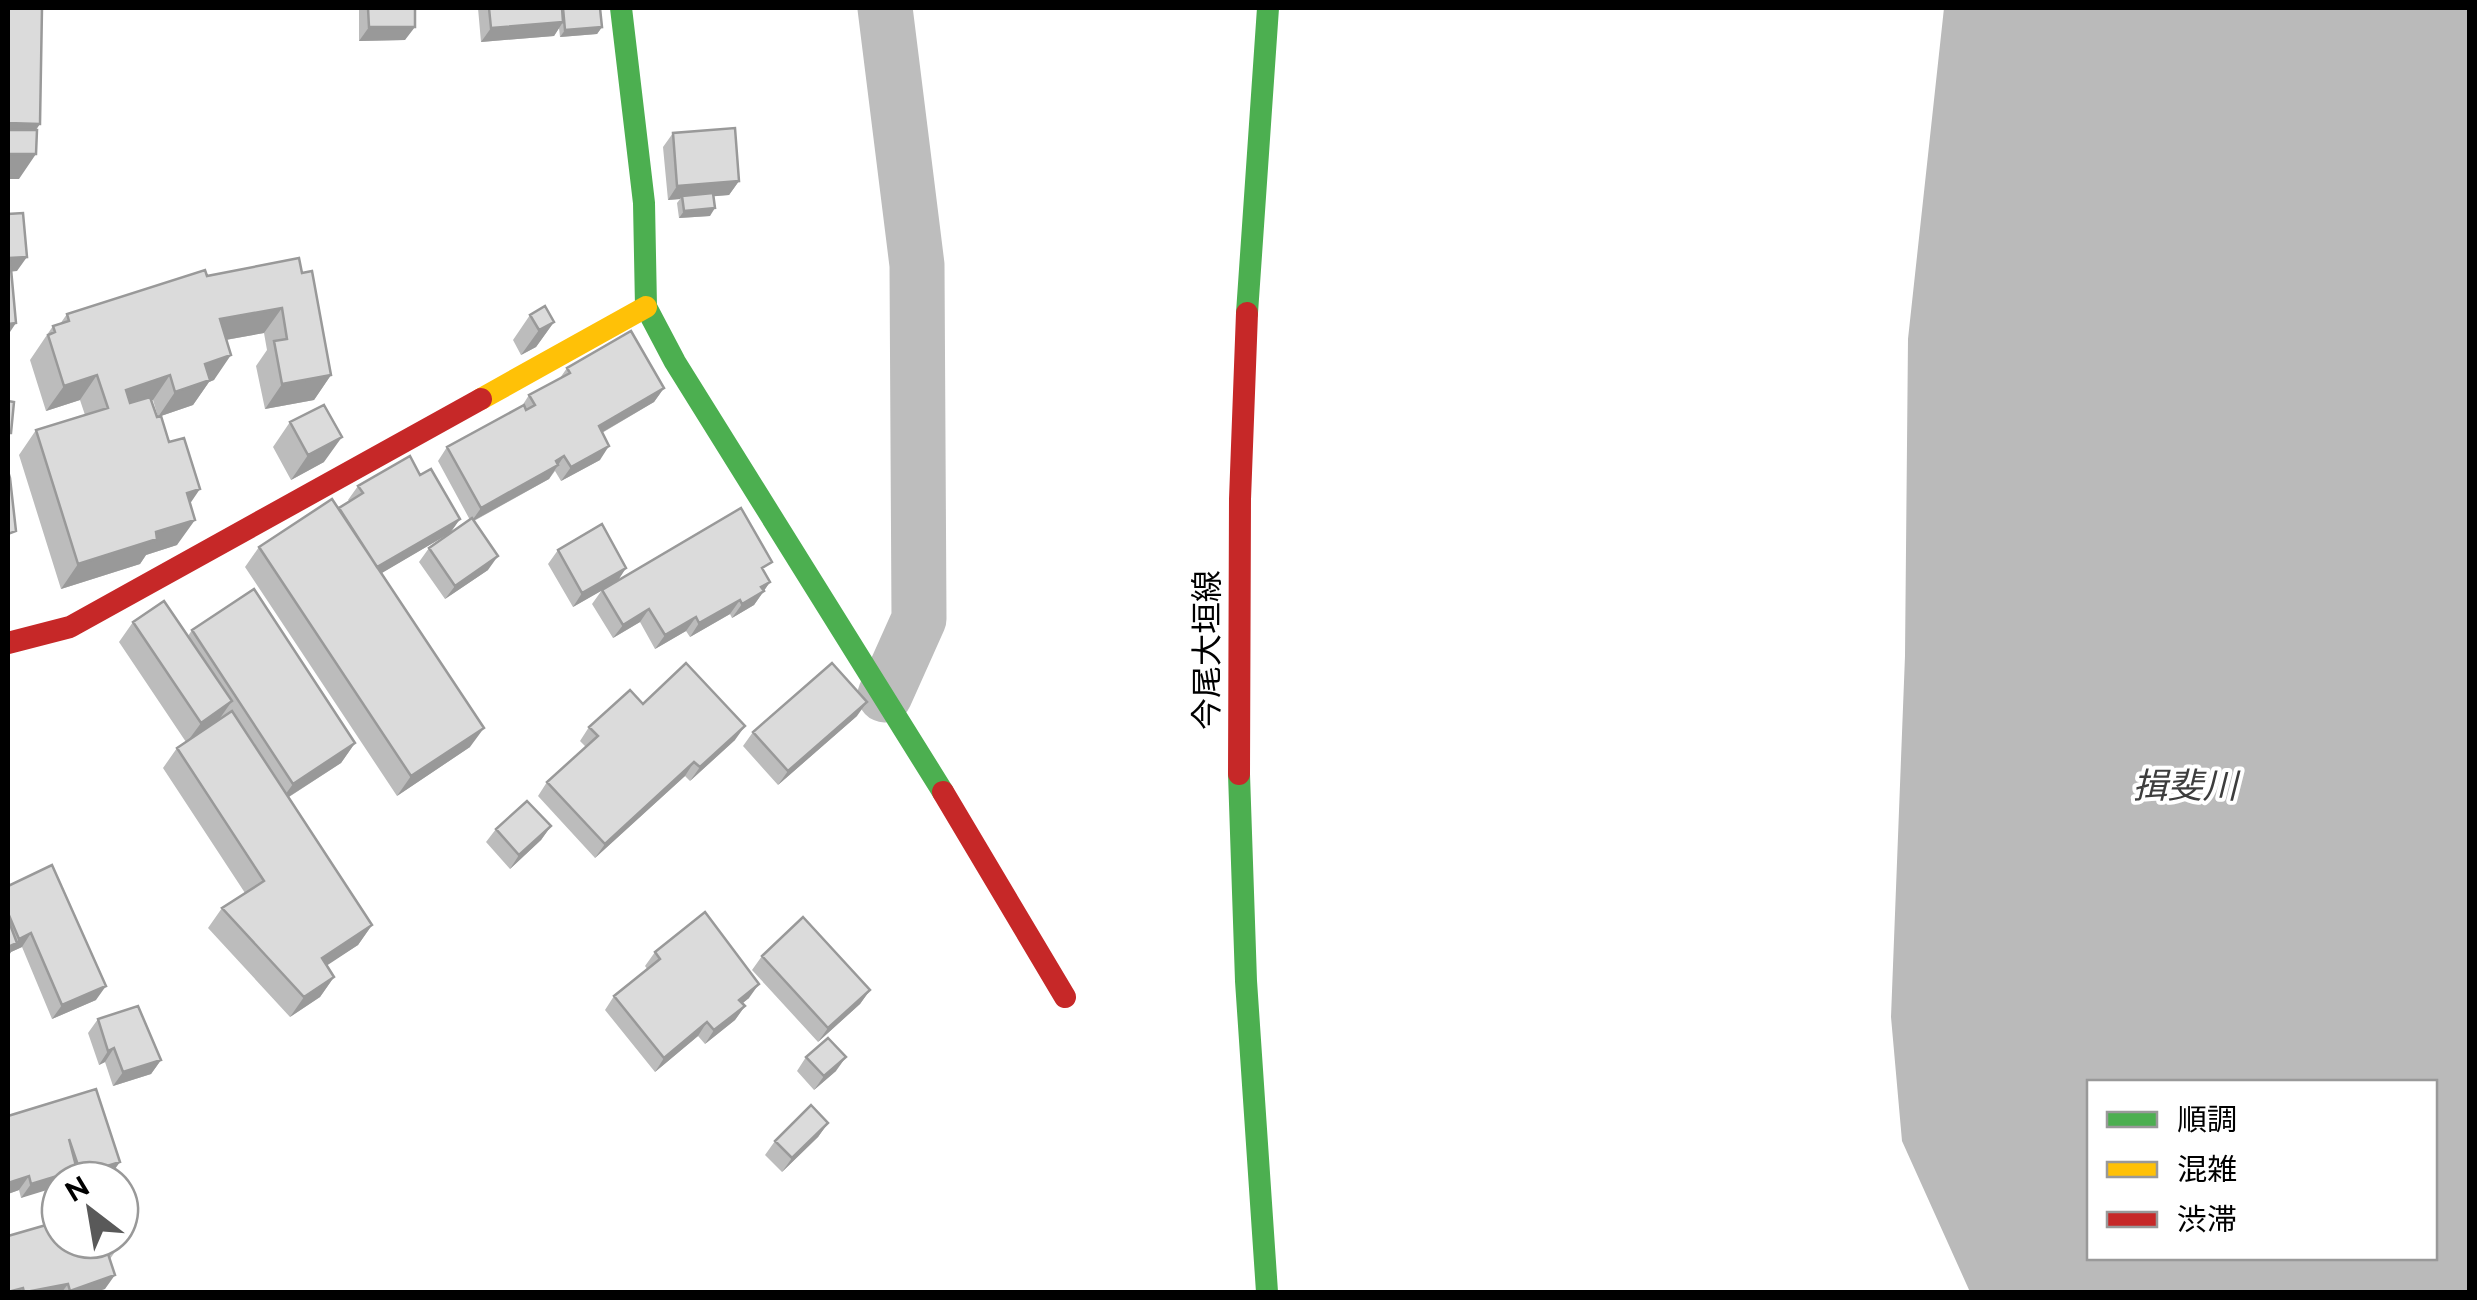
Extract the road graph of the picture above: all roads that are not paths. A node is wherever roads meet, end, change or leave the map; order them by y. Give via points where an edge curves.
1 (621, 8) edge
2 (885, 8) edge
3 (1268, 8) edge
4 (646, 307) junction
5 (8, 643) edge
6 (886, 695) junction
7 (1065, 996) dead end
8 (1267, 1292) edge

1 - 4 street via 644,203
2 - 6 street via 917,266 919,619
3 - 8 street, 今尾大垣線 via 1247,254 1238,614 1239,797
4 - 5 street via 70,627
4 - 6 street via 674,362
6 - 7 street

